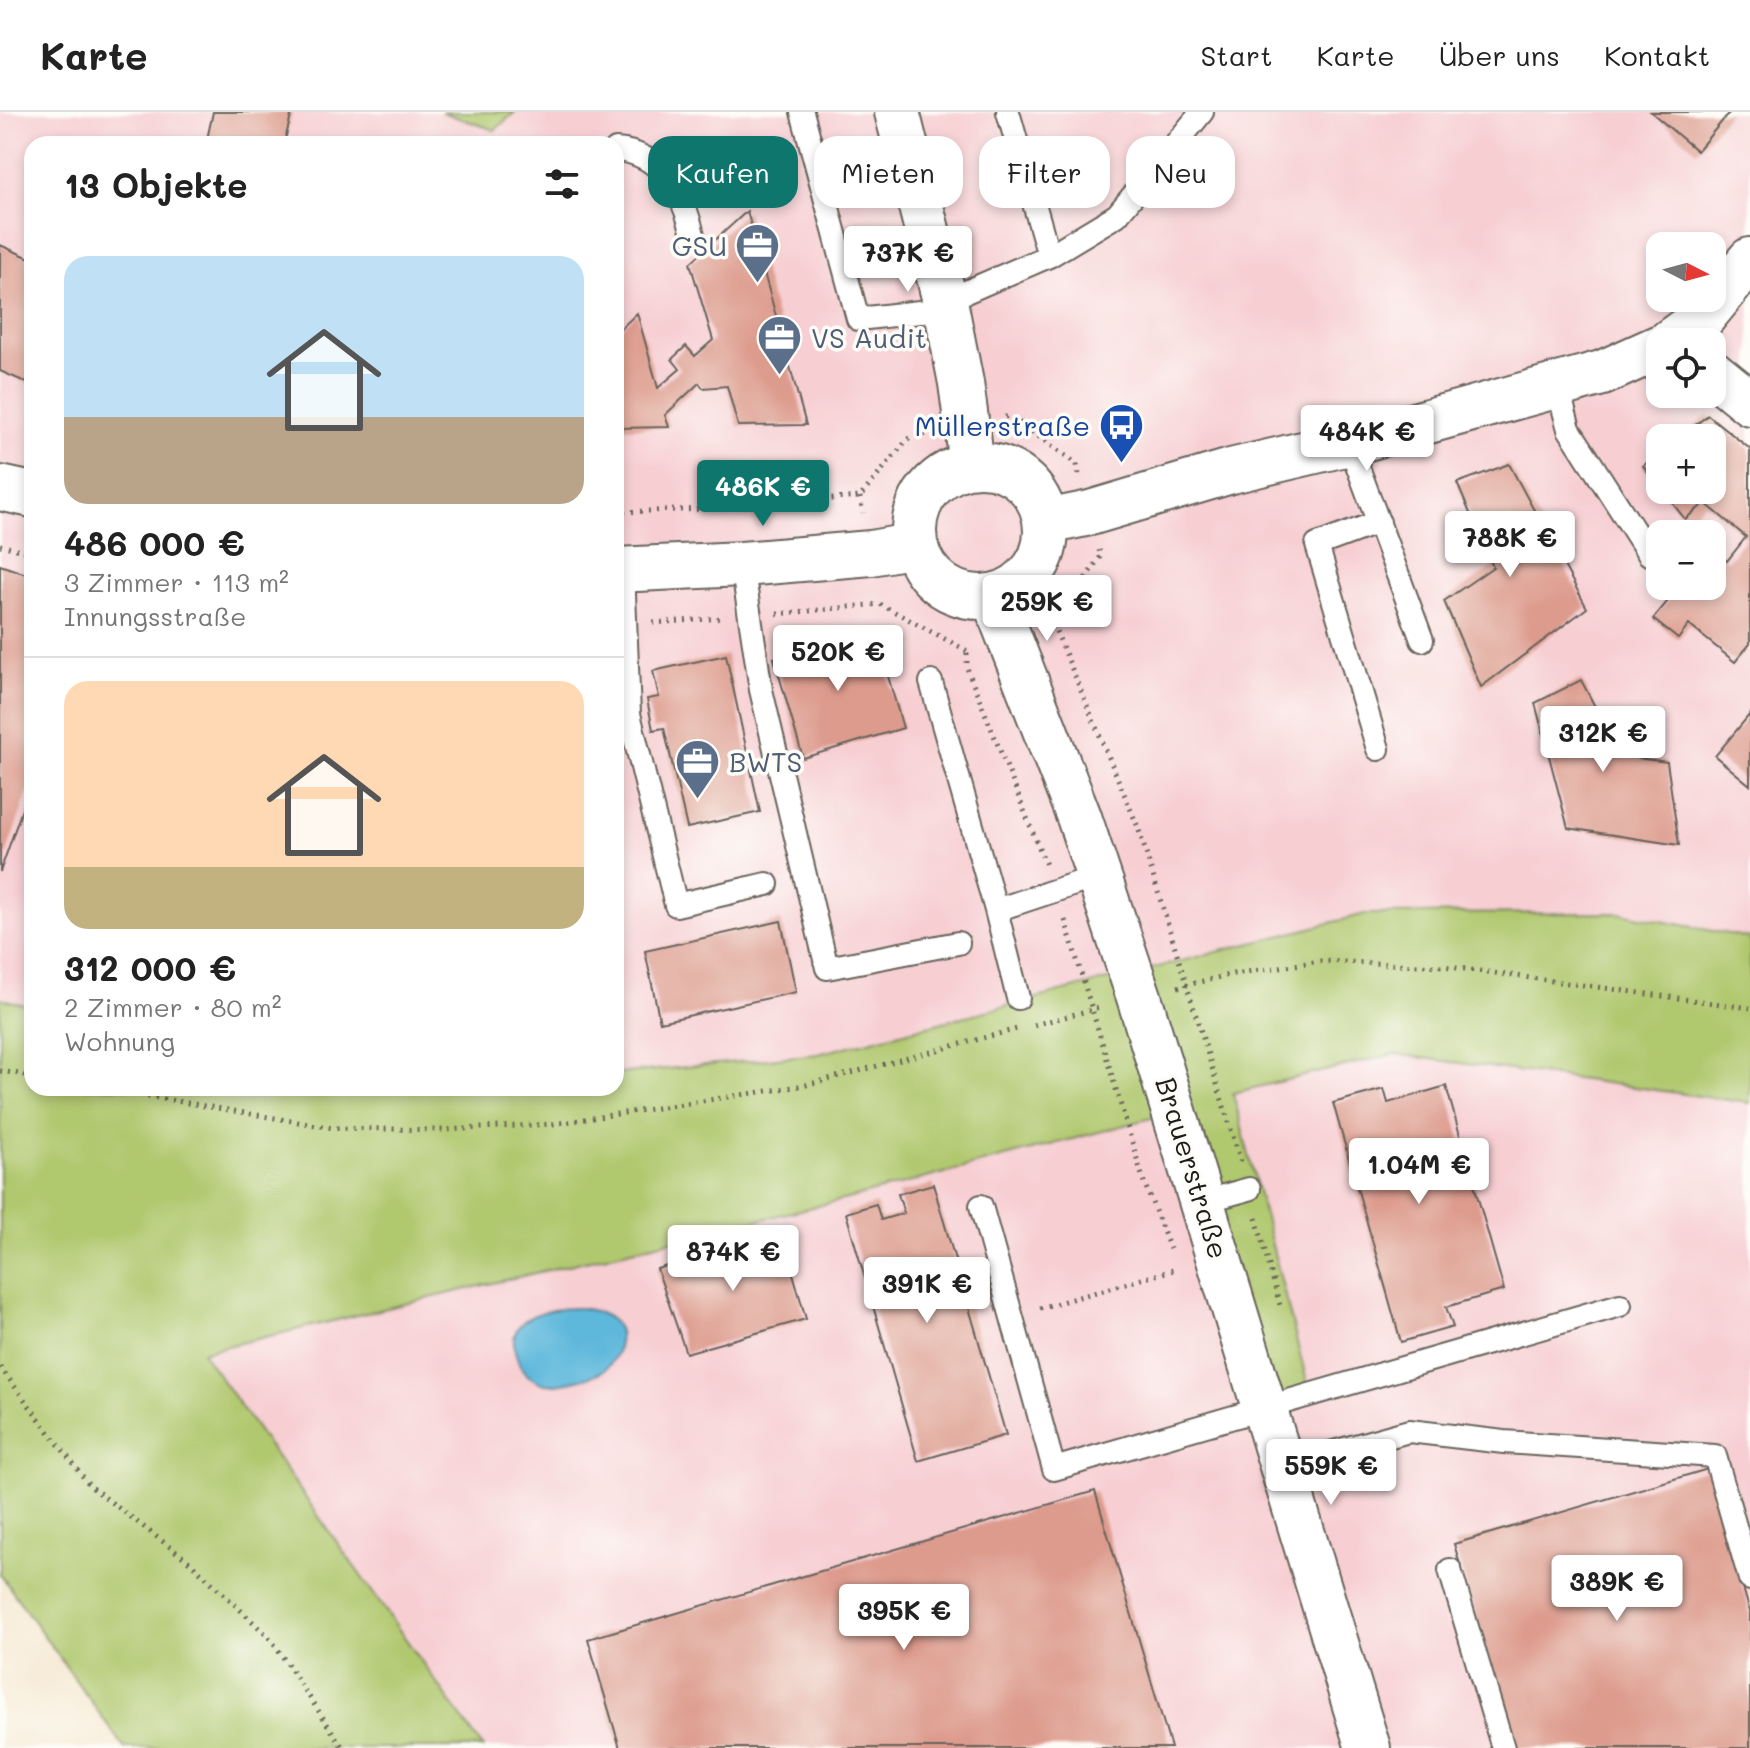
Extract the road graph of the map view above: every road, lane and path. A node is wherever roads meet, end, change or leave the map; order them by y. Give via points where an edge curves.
1 (802, 112) edge
2 (897, 112) edge
3 (1008, 112) edge
4 (1202, 112) edge
5 (624, 150) edge
6 (693, 235) dead end
7 (1049, 256) junction
8 (1750, 260) edge
9 (946, 305) junction
10 (1689, 328) edge
11 (1646, 354) edge
12 (1726, 383) edge
13 (1557, 385) junction
14 (1750, 403) edge
15 (995, 419) dead end
16 (928, 434) dead end
17 (1349, 443) junction
18 (972, 464) junction
19 (1081, 479) dead end
20 (0, 488) edge
21 (24, 493) edge
22 (860, 497) junction
23 (624, 512) edge
24 (863, 513) dead end
25 (1047, 522) junction
26 (1379, 522) junction
27 (1097, 539) dead end
28 (0, 545) edge
29 (915, 545) junction
30 (1646, 549) edge
31 (24, 551) edge
32 (742, 564) junction
33 (624, 570) edge
34 (993, 596) junction
35 (880, 604) dead end
36 (1040, 628) dead end
37 (1422, 640) dead end
38 (624, 642) edge
39 (980, 649) dead end
40 (967, 653) junction
41 (931, 682) dead end
42 (1378, 749) dead end
43 (1099, 876) junction
44 (767, 884) dead end
45 (1056, 890) junction
46 (996, 910) junction
47 (958, 943) dead end
48 (1169, 990) dead end
49 (1018, 998) dead end
50 (1109, 1005) dead end
51 (1750, 1008) edge
52 (1092, 1009) junction
53 (0, 1071) edge
54 (24, 1075) edge
55 (147, 1096) edge
56 (1249, 1189) dead end
57 (1202, 1202) junction
58 (981, 1206) dead end
59 (1172, 1254) dead end
60 (1182, 1284) dead end
61 (1620, 1305) dead end
62 (1012, 1316) junction
63 (0, 1367) edge
64 (1266, 1409) junction
65 (1283, 1466) junction
66 (1450, 1570) dead end
67 (1750, 1579) edge
68 (343, 1748) edge
69 (1368, 1748) edge
70 (1503, 1748) edge

1 - 9 lane via 858,319
2 - 9 street
3 - 7 lane
4 - 7 lane via 1117,215
5 - 6 lane via 652,162 674,183
7 - 9 lane
8 - 10 street
9 - 18 street
11 - 13 street
12 - 14 street
13 - 17 street
13 - 30 lane via 1569,429
15 - 19 path via 1010,416 1077,464
16 - 22 path via 908,439
17 - 25 street
17 - 26 lane
18 - 25 street via 998,466 1021,477 1038,497
18 - 29 street via 946,473 925,492 914,517
20 - 21 street
22 - 23 path
22 - 24 path
25 - 34 street via 1045,547 1035,569 1016,587
26 - 37 lane
26 - 42 lane via 1317,545
27 - 36 path via 1101,556 1053,624
28 - 31 path
29 - 32 street
29 - 34 street via 925,568 943,587 967,597
32 - 33 street
32 - 47 lane via 761,690 827,968
34 - 43 street, Brauerstraße
35 - 40 path
38 - 44 lane via 629,714 676,905
39 - 40 path
40 - 45 path via 967,668
41 - 46 lane
43 - 45 lane
43 - 57 street, Brauerstraße
45 - 46 lane
45 - 52 path
46 - 49 lane
48 - 51 path via 1321,961 1443,966
50 - 52 path
52 - 55 path via 806,1085 553,1124 445,1130 333,1128
52 - 59 path via 1144,1182
53 - 54 path
56 - 57 lane
57 - 64 street, Brauerstraße
58 - 62 lane
60 - 62 path via 1177,1269
61 - 64 lane
62 - 64 lane via 1054,1469
63 - 68 path via 90,1486 191,1563 271,1639
64 - 65 street, Brauerstraße
65 - 67 lane via 1409,1431 1715,1456
65 - 69 street, Brauerstraße
66 - 70 lane

